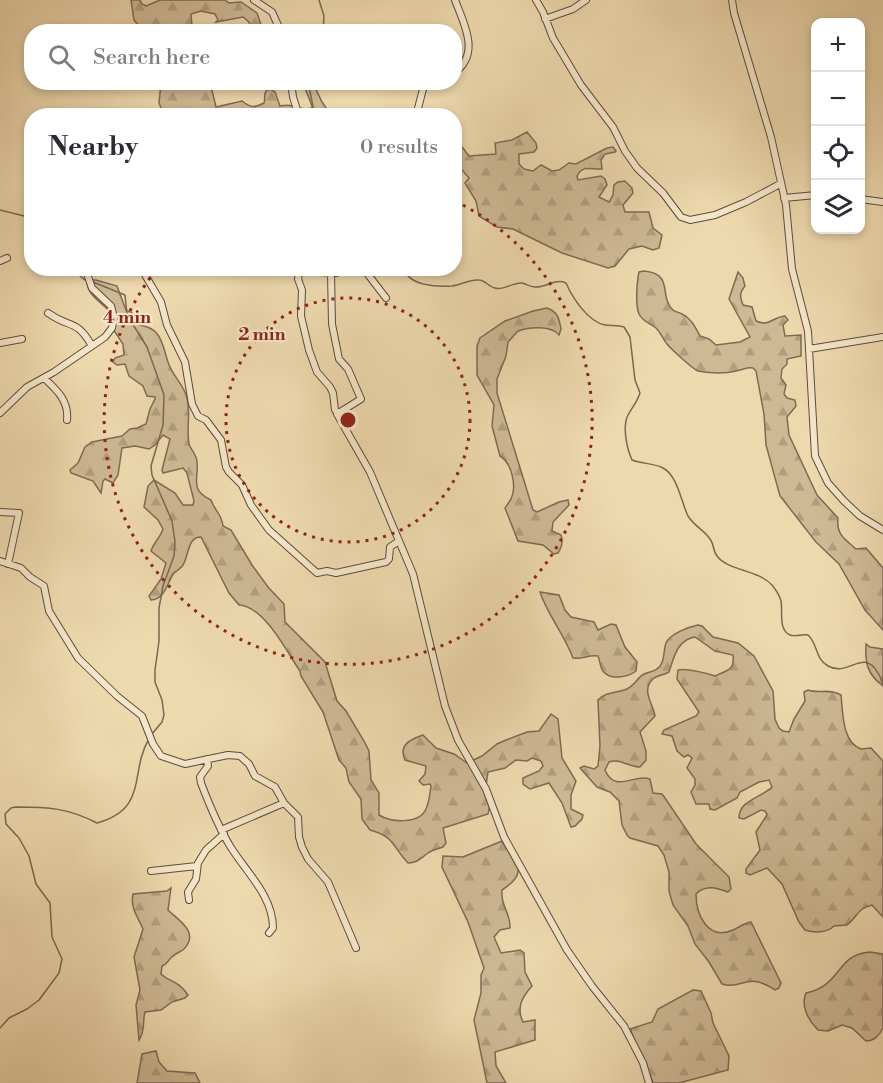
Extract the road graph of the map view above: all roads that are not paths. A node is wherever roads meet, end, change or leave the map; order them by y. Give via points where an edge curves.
1 (254, 0) edge
2 (455, 0) edge
3 (536, 0) edge
4 (586, 0) edge
5 (732, 0) edge
6 (545, 19) junction
7 (277, 24) edge
8 (462, 67) edge
9 (292, 90) edge
10 (423, 90) edge
11 (296, 108) edge
12 (418, 108) edge
13 (780, 184) junction
14 (811, 195) edge
15 (784, 198) junction
16 (865, 200) edge
17 (883, 202) edge
18 (7, 258) dead end
19 (0, 261) edge
20 (87, 276) edge
21 (146, 276) edge
22 (299, 276) edge
23 (331, 276) edge
24 (369, 276) edge
25 (386, 298) dead end
26 (48, 313) dead end
27 (883, 337) edge
28 (22, 339) dead end
29 (0, 343) edge
30 (92, 346) junction
31 (809, 349) junction
32 (44, 378) junction
33 (338, 412) junction
34 (0, 413) edge
35 (68, 420) dead end
36 (0, 512) edge
37 (883, 530) edge
38 (399, 541) junction
39 (0, 561) edge
40 (8, 564) junction
41 (207, 759) junction
42 (284, 802) junction
43 (223, 832) junction
44 (197, 866) junction
45 (151, 872) dead end
46 (189, 900) dead end
47 (268, 933) dead end
48 (356, 948) dead end
49 (650, 1083) edge

1 - 7 street via 272,12
2 - 8 street via 470,42
3 - 6 street
4 - 6 street
5 - 13 street via 771,137
6 - 13 street via 580,84 613,127 625,151 681,217 690,220 715,215
9 - 11 street
10 - 12 street
13 - 15 street
14 - 15 street
15 - 31 street via 792,269
16 - 17 street
18 - 19 street
20 - 30 street via 111,306 114,318 109,334
21 - 38 street via 161,302 167,326 185,362 192,404 221,440 226,467 241,483 269,530 316,573 336,573 386,562 390,547
22 - 33 street via 301,316 309,350 316,372 333,393 334,409
23 - 33 street via 332,324 339,359 348,369 361,399
24 - 25 street
26 - 30 street via 80,328
27 - 31 street
28 - 29 street
30 - 32 street
31 - 37 street via 814,448 820,469 844,501
32 - 34 street via 27,387
32 - 35 street via 59,392 68,410
33 - 38 street via 370,472
36 - 40 street via 19,513
38 - 49 street via 414,578 445,706 458,740 486,789 506,840 556,930 624,1026
39 - 40 street
40 - 41 street via 21,568 44,586 49,611 78,658 142,716 161,756 185,764
41 - 42 street via 228,754 240,756 255,776 275,787
41 - 43 street via 200,780
42 - 43 street
42 - 48 street via 298,817 302,847 328,882
43 - 44 street
43 - 47 street via 268,902 273,928
44 - 45 street
44 - 46 street

